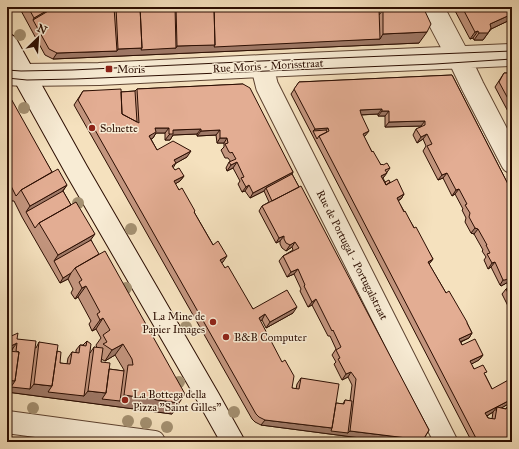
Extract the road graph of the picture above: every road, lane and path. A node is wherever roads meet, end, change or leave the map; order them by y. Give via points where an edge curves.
1 (432, 7) edge
2 (7, 45) edge
3 (512, 55) edge
4 (459, 58) junction
5 (262, 66) junction
6 (15, 75) edge
7 (512, 162) edge
8 (7, 422) edge
9 (154, 442) edge
10 (232, 442) edge
11 (446, 442) edge

1 - 4 street
2 - 6 street
3 - 4 street, Rue Moris - Morisstraat
4 - 5 street, Rue Moris - Morisstraat
4 - 7 street
5 - 6 street, Rue Moris - Morisstraat via 100,74
5 - 11 street, Rue de Portugal - Portugalstraat via 267,86
6 - 10 street via 77,171
8 - 9 street

